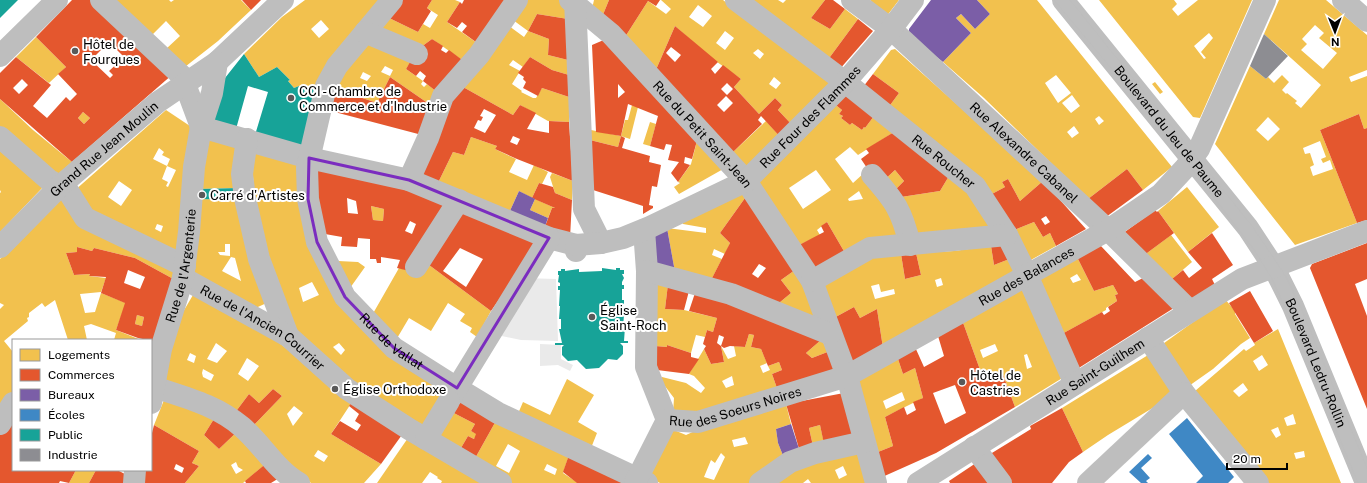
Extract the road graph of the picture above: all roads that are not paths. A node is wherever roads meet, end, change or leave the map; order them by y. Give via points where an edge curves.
1 (57, 0) edge
2 (101, 0) edge
3 (283, 0) edge
4 (392, 0) edge
5 (517, 0) edge
6 (736, 0) edge
7 (913, 0) edge
8 (1063, 0) edge
9 (1265, 0) edge
10 (1343, 0) edge
11 (574, 1) edge
12 (860, 2) edge
13 (1367, 21) edge
14 (891, 29) junction
15 (365, 32) junction
16 (417, 54) dead end
17 (0, 56) edge
18 (217, 62) junction
19 (845, 82) junction
20 (185, 83) junction
21 (201, 127) junction
22 (0, 137) edge
23 (247, 140) junction
24 (309, 158) junction
25 (1192, 158) junction
26 (872, 175) dead end
27 (409, 180) junction
28 (746, 181) junction
29 (60, 186) junction
30 (460, 200) junction
31 (644, 230) junction
32 (1108, 230) junction
33 (1367, 232) edge
34 (1007, 235) junction
35 (549, 238) junction
36 (601, 243) junction
37 (910, 245) junction
38 (0, 247) edge
39 (1278, 264) junction
40 (416, 267) dead end
41 (647, 271) junction
42 (184, 272) junction
43 (1027, 275) junction
44 (812, 281) junction
45 (1190, 311) junction
46 (830, 334) junction
47 (288, 336) junction
48 (1148, 338) junction
49 (847, 376) junction
50 (1075, 384) junction
51 (1184, 393) junction
52 (453, 395) junction
53 (152, 397) edge
54 (12, 405) edge
55 (667, 420) junction
56 (0, 424) edge
57 (426, 439) junction
58 (864, 442) junction
59 (974, 447) junction
60 (135, 471) edge
61 (1254, 481) edge
62 (639, 482) edge
63 (134, 483) edge
64 (299, 483) edge
65 (501, 483) edge
66 (760, 483) edge
67 (876, 483) edge
68 (918, 483) edge
69 (1000, 483) edge
70 (1088, 483) edge
71 (1366, 483) edge

1 - 17 street
2 - 20 street via 182,76
3 - 18 street, Grand Rue Jean Moulin
4 - 15 street, Rue de Vallat
5 - 27 street via 478,55 443,96
6 - 19 street, Rue Roucher
7 - 14 street, Rue Four des Flammes
8 - 25 street, Boulevard du Jeu de Paume
9 - 25 street, Rue des Balances via 1200,147
10 - 13 street
11 - 28 street, Rue du Petit Saint-Jean via 611,34
11 - 36 street via 584,209
12 - 14 street, Rue Alexandre Cabanel
14 - 19 street, Rue Four des Flammes
14 - 32 street, Rue Alexandre Cabanel
15 - 16 street
15 - 24 street, Rue de Vallat via 337,66 326,86
18 - 20 street, Grand Rue Jean Moulin
18 - 21 street via 212,93
19 - 28 street, Rue Four des Flammes
19 - 34 street, Rue Roucher via 975,186
20 - 21 street
20 - 29 street, Grand Rue Jean Moulin via 158,102
21 - 23 street
21 - 42 street, Rue de l'Argenterie via 194,167
22 - 29 street, Rue de l'Ancien Courrier via 49,180
23 - 24 street
23 - 47 street via 242,174 245,198 259,259
24 - 27 street
24 - 52 street, Rue de Vallat via 308,199 317,242 345,297 394,348
25 - 32 street, Rue des Balances via 1161,194
25 - 39 street, Boulevard du Jeu de Paume
26 - 37 street via 896,204 904,219
27 - 30 street
28 - 31 street, Rue Four des Flammes
28 - 44 street, Rue du Petit Saint-Jean
29 - 38 street, Grand Rue Jean Moulin
29 - 42 street, Rue de l'Ancien Courrier via 68,191 85,218
30 - 35 street
30 - 40 street
31 - 36 street, Rue Four des Flammes
31 - 41 street
32 - 43 street, Rue des Balances
32 - 45 street, Rue Alexandre Cabanel
33 - 39 street, Rue Saint-Guilhem
34 - 37 street
34 - 43 street, Rue Roucher
35 - 36 street, Rue Four des Flammes via 576,248
35 - 52 street
37 - 44 street via 870,248
39 - 45 street, Rue Saint-Guilhem via 1242,278
39 - 71 street, Boulevard Ledru-Rollin
41 - 46 street via 731,294
41 - 55 street via 646,367
42 - 47 street, Rue de l'Ancien Courrier
42 - 53 street, Rue de l'Argenterie via 161,349
43 - 49 street, Rue des Balances
43 - 50 street, Rue Roucher
44 - 46 street, Rue du Petit Saint-Jean
45 - 48 street, Rue Saint-Guilhem
46 - 49 street, Rue du Petit Saint-Jean
47 - 57 street, Rue de l'Ancien Courrier via 347,389
48 - 50 street, Rue Saint-Guilhem
48 - 51 street
49 - 55 street, Rue des Soeurs Noires via 698,422
49 - 58 street, Rue du Petit Saint-Jean
50 - 59 street, Rue Saint-Guilhem
51 - 61 street
51 - 70 street
52 - 57 street
52 - 62 street, Rue de Vallat via 498,413
53 - 64 street via 217,408 243,428
54 - 56 street
55 - 62 street, Rue des Soeurs Noires
57 - 65 street, Rue de l'Ancien Courrier
58 - 66 street via 815,453 790,462
58 - 67 street, Rue du Petit Saint-Jean
59 - 68 street, Rue Saint-Guilhem
59 - 69 street
60 - 63 street

